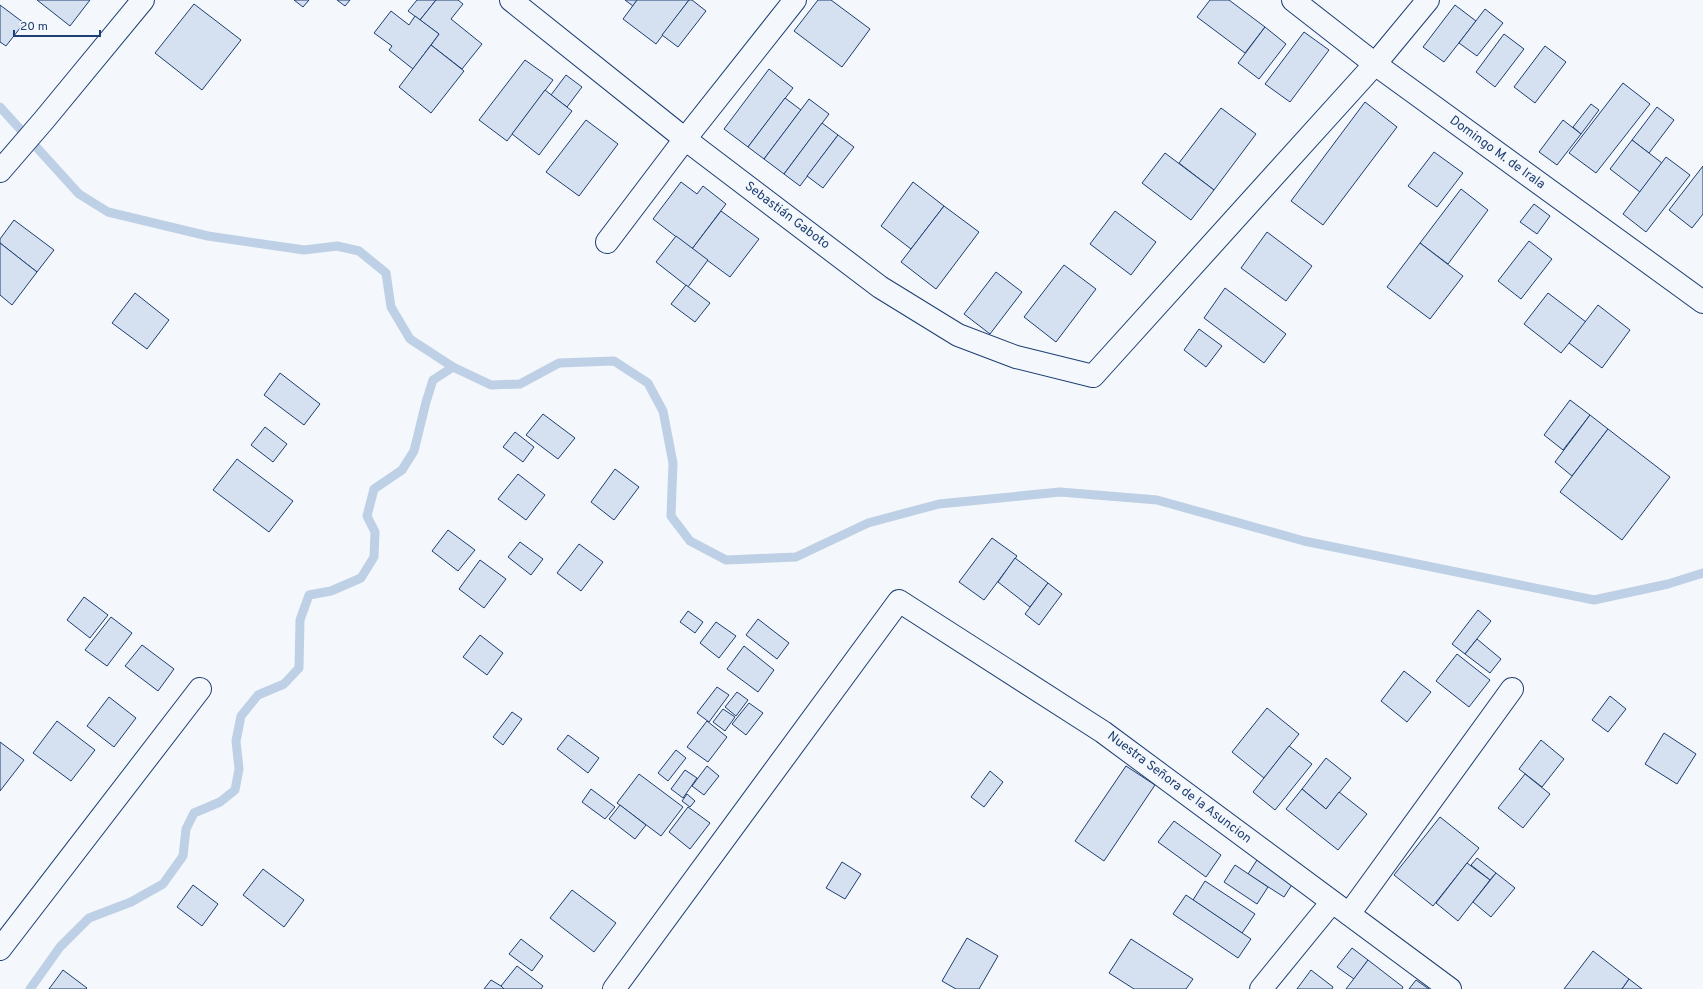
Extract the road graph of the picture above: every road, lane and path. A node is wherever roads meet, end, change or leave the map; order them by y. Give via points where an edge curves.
1 (143, 0) edge
2 (511, 0) edge
3 (795, 0) edge
4 (1293, 0) edge
5 (1428, 0) edge
6 (1374, 64) junction
7 (685, 139) junction
8 (0, 171) edge
9 (607, 242) dead end
10 (1703, 302) edge
11 (200, 689) dead end
12 (1512, 689) dead end
13 (1340, 908) junction
14 (0, 949) edge
15 (617, 988) edge
16 (1261, 989) edge
17 (1450, 989) edge

1 - 8 street
2 - 7 street, Sebastián Gaboto
3 - 7 street
4 - 6 street, Domingo M. de Irala
5 - 6 street
6 - 7 street, Sebastián Gaboto via 1093,376 1016,357 958,335 880,287
6 - 10 street, Domingo M. de Irala
7 - 9 street
11 - 14 street
12 - 13 street
13 - 15 street, Nuestra Señora de la Asuncion via 1102,732 899,601
13 - 16 street
13 - 17 street, Nuestra Señora de la Asuncion

